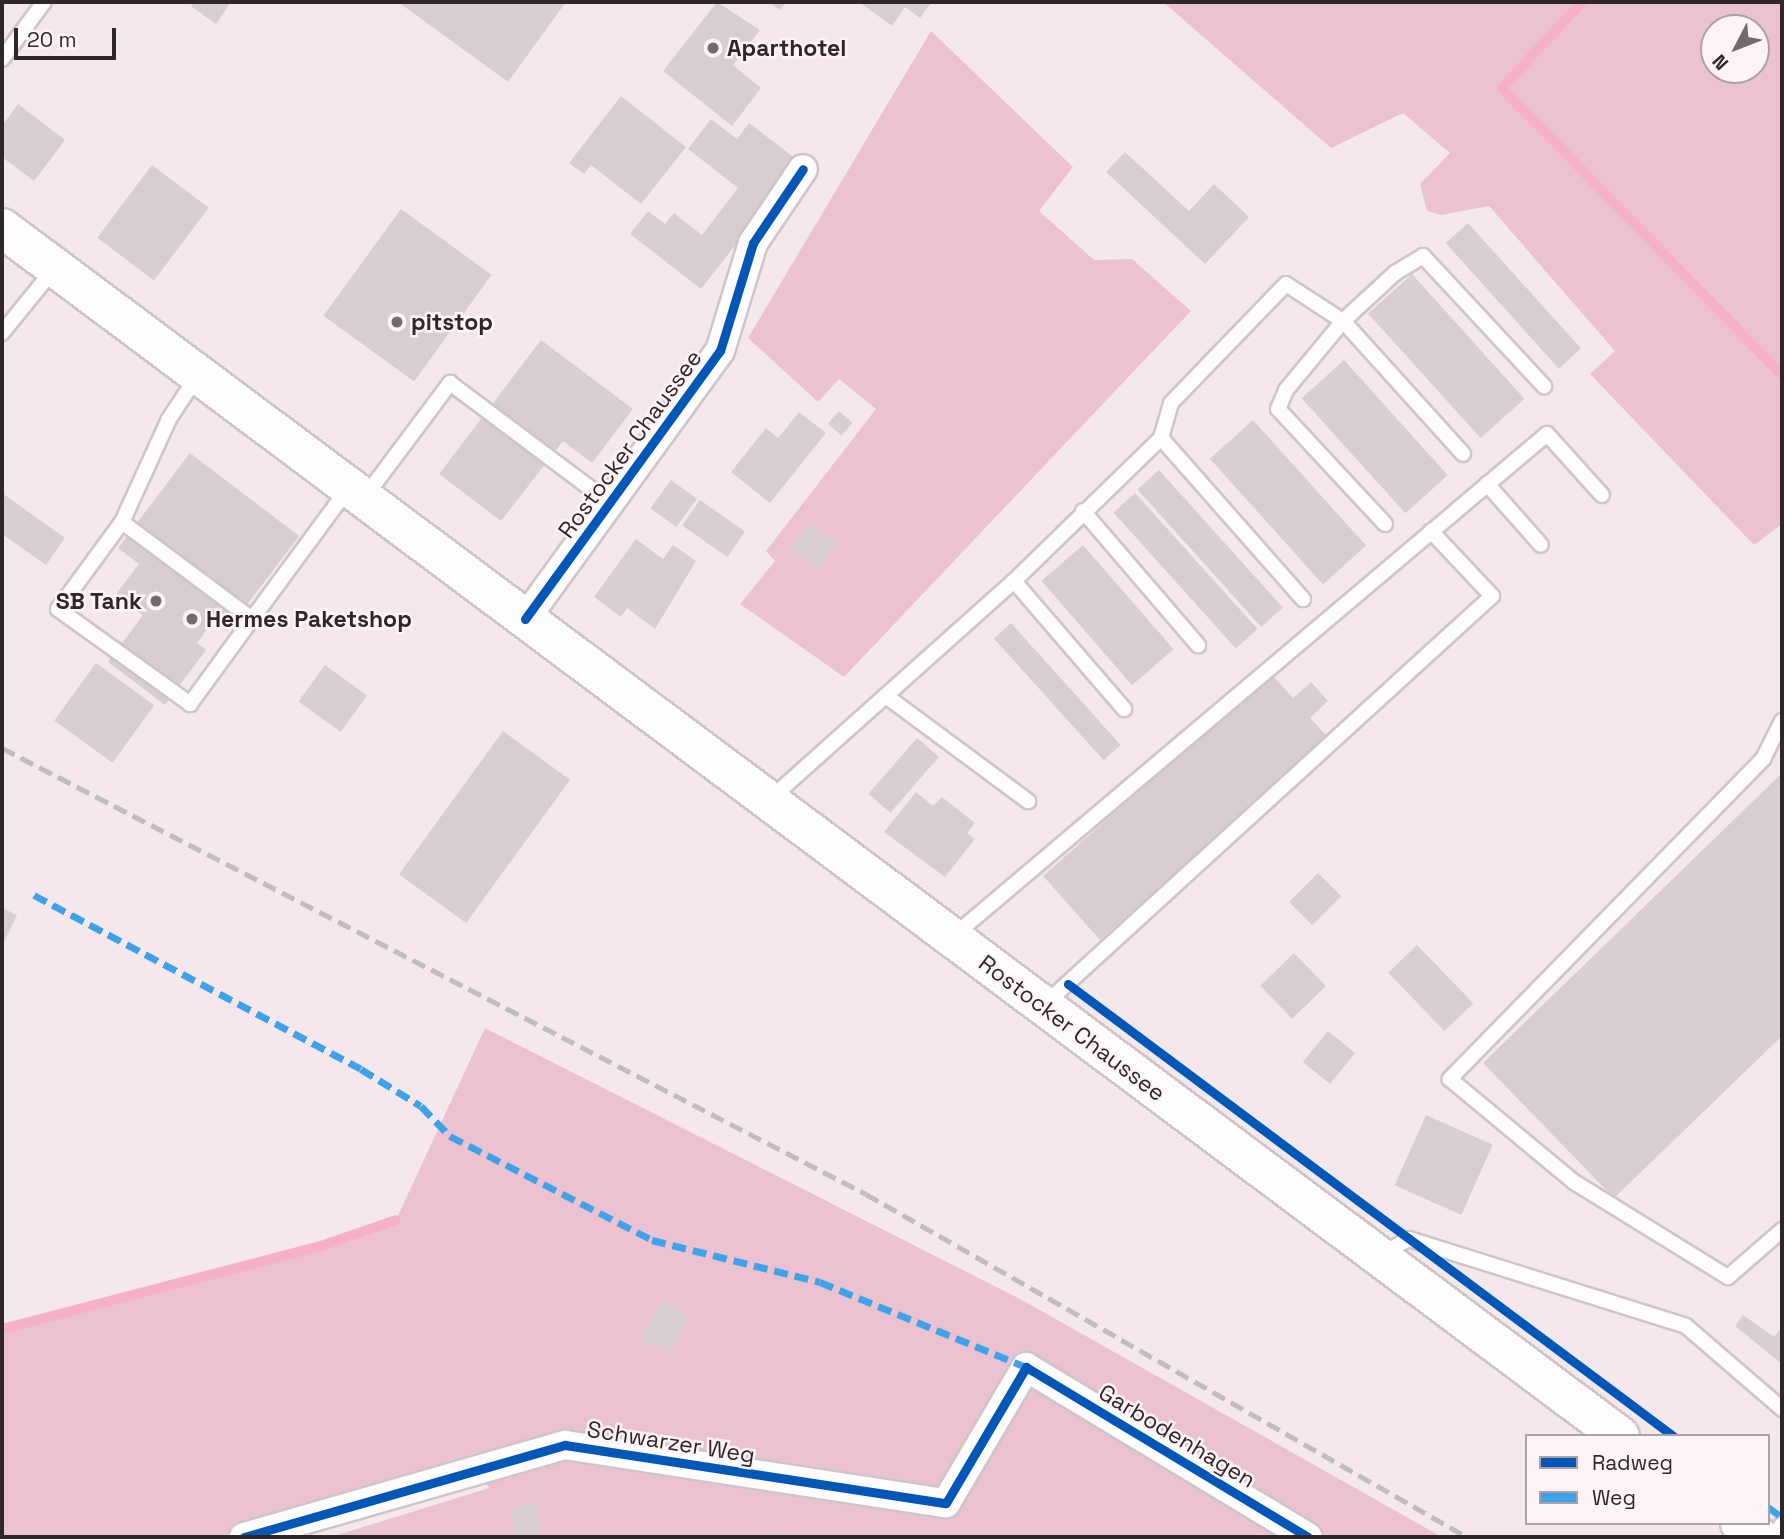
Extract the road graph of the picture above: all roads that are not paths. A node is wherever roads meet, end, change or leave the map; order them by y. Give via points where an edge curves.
1 (44, 2) edge
2 (2, 60) edge
3 (803, 169) dead end
4 (2, 228) edge
5 (54, 268) junction
6 (1343, 321) junction
7 (2, 333) edge
8 (198, 375) junction
9 (1544, 386) dead end
10 (1161, 438) junction
11 (1463, 454) dead end
12 (1487, 484) junction
13 (356, 493) junction
14 (1602, 495) dead end
15 (611, 504) junction
16 (1083, 511) junction
17 (122, 522) junction
18 (1385, 524) dead end
19 (1431, 531) junction
20 (1541, 545) dead end
21 (1014, 581) junction
22 (1303, 599) dead end
23 (252, 619) junction
24 (525, 619) junction
25 (1198, 645) dead end
26 (886, 696) junction
27 (1124, 709) dead end
28 (1782, 721) edge
29 (768, 801) junction
30 (1028, 801) dead end
31 (951, 938) junction
32 (1042, 1007) junction
33 (1782, 1230) edge
34 (1377, 1256) junction
35 (1027, 1367) joint
36 (1782, 1409) edge
37 (1617, 1434) edge
38 (1782, 1524) edge
39 (1743, 1525) edge
40 (244, 1537) edge
41 (1308, 1537) edge
42 (1759, 1537) edge
43 (1774, 1537) edge

1 - 2 lane
3 - 15 street, Rostocker Chaussee via 753,243 720,351
4 - 5 main road, Rostocker Chaussee
5 - 7 lane
5 - 8 main road, Rostocker Chaussee
6 - 9 lane via 1423,257
6 - 10 lane via 1286,284 1171,403
6 - 11 lane
6 - 18 lane via 1286,390 1278,409
8 - 13 main road, Rostocker Chaussee
8 - 17 lane via 169,419
10 - 16 lane
10 - 22 lane
12 - 14 lane via 1547,434
12 - 19 lane
12 - 20 lane
13 - 15 lane, Rostocker Chaussee via 450,383
13 - 23 lane
13 - 24 main road, Rostocker Chaussee
15 - 24 street, Rostocker Chaussee
16 - 21 lane
16 - 25 lane
17 - 23 lane
17 - 23 lane via 58,609 190,704
19 - 31 lane
19 - 32 lane via 1492,596
21 - 26 lane
21 - 27 lane
24 - 29 main road, Rostocker Chaussee
26 - 29 lane
26 - 30 lane
28 - 33 lane via 1763,759 1450,1079 1574,1182 1728,1277
29 - 31 main road, Rostocker Chaussee
31 - 32 main road, Rostocker Chaussee
32 - 34 main road, Rostocker Chaussee
34 - 36 lane via 1409,1239 1686,1326
34 - 37 main road, Rostocker Chaussee
35 - 40 street, Schwarzer Weg via 946,1503 565,1445
35 - 41 street, Garbodenhagen
38 - 43 lane
39 - 42 main road

